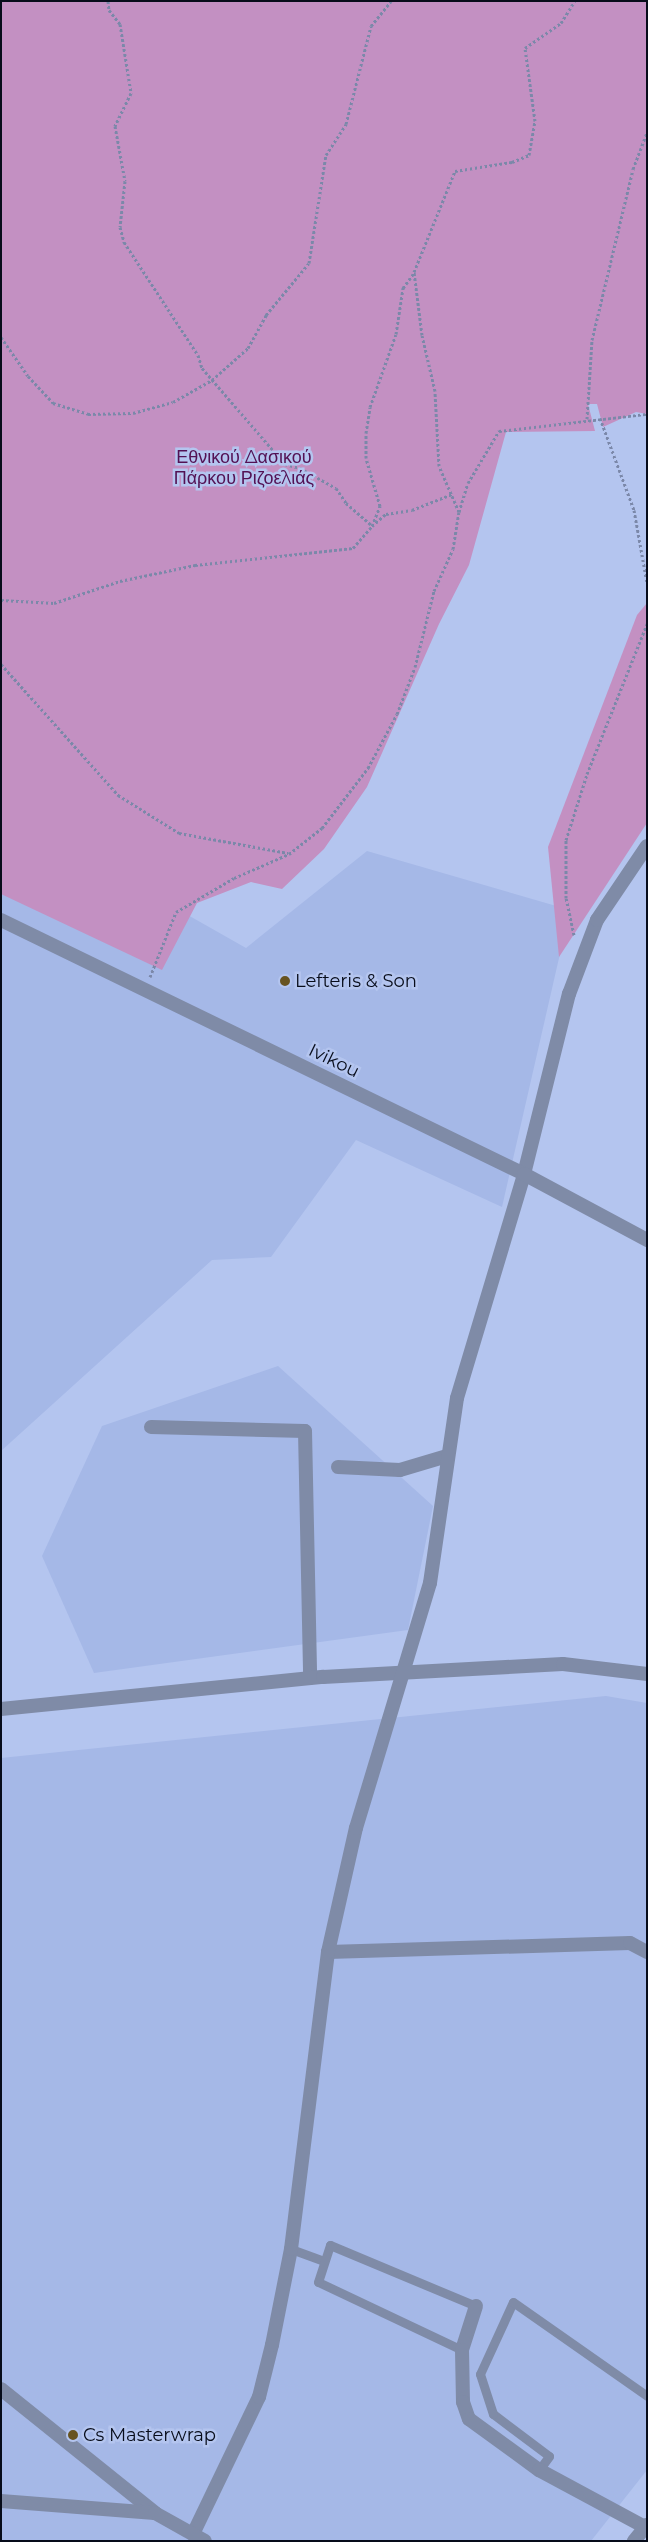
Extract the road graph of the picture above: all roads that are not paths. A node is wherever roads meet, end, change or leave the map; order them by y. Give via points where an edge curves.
1 (647, 846) edge
2 (1, 920) edge
3 (524, 1174) junction
4 (647, 1240) edge
5 (151, 1427) dead end
6 (447, 1456) junction
7 (338, 1467) dead end
8 (404, 1673) junction
9 (647, 1674) edge
10 (310, 1678) junction
11 (1, 1709) edge
12 (328, 1952) junction
13 (647, 1952) edge
14 (291, 2249) junction
15 (324, 2261) junction
16 (476, 2306) joint
17 (462, 2350) junction
18 (1, 2390) edge
19 (647, 2396) edge
20 (539, 2470) junction
21 (1, 2501) edge
22 (155, 2513) junction
23 (646, 2526) edge
24 (199, 2537) edge
25 (634, 2541) edge

1 - 3 street via 597,920 584,954 569,994
2 - 3 street, Ivikou
3 - 4 street, Ivikou
3 - 6 street via 457,1398
5 - 10 street via 305,1431
6 - 7 street via 400,1470
6 - 8 street via 430,1584
8 - 9 street via 564,1664
8 - 10 street
8 - 12 street via 356,1828
10 - 11 street
12 - 13 street via 630,1943
12 - 14 street
14 - 15 lane
14 - 24 street via 259,2398
15 - 16 lane via 330,2245
15 - 17 lane via 318,2282
16 - 17 street
17 - 20 street via 463,2402 469,2419
18 - 22 street
19 - 20 lane via 513,2302 480,2374 493,2414 549,2456
20 - 23 street
21 - 22 street
22 - 24 street
23 - 25 street

